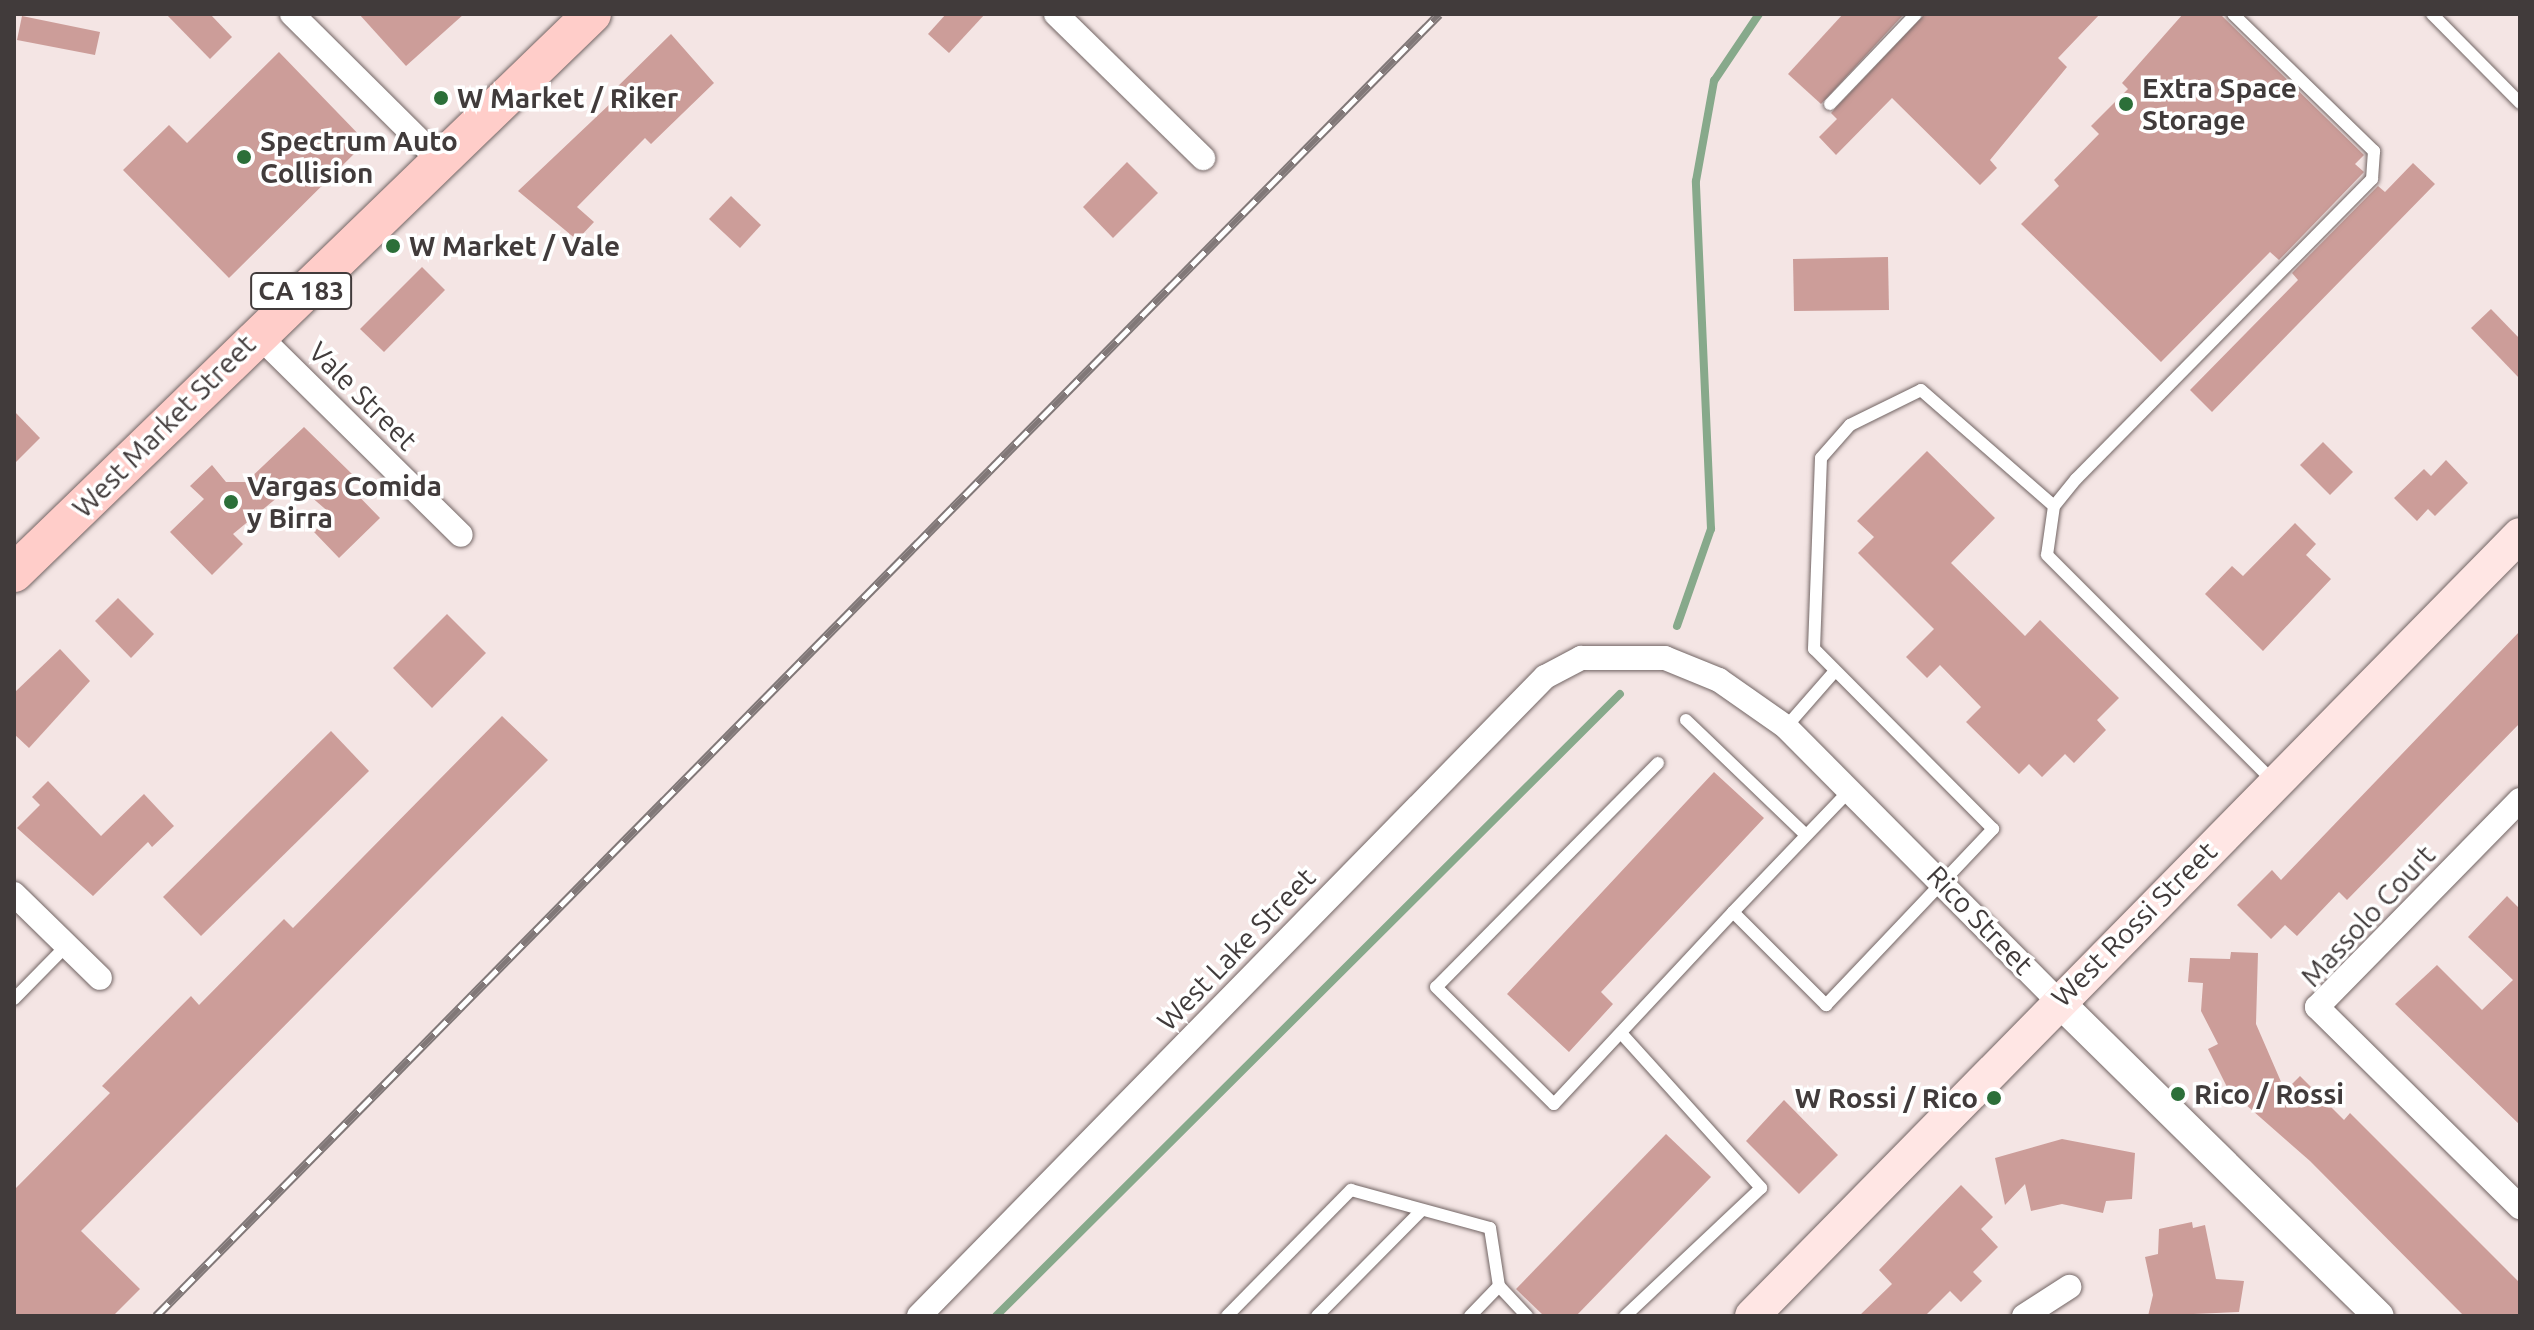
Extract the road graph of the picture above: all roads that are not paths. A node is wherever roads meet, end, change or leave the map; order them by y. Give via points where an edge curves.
1 (292, 14) edge
2 (1056, 14) edge
3 (1916, 14) edge
4 (2233, 14) edge
5 (2432, 14) edge
6 (577, 19) edge
7 (2520, 103) edge
8 (1830, 104) dead end
9 (1203, 158) dead end
10 (438, 159) junction
11 (257, 334) junction
12 (2054, 506) junction
13 (461, 535) dead end
14 (2520, 535) edge
15 (14, 573) edge
16 (1613, 654) joint
17 (1835, 671) junction
18 (1686, 720) dead end
19 (1786, 727) junction
20 (1658, 763) dead end
21 (2275, 784) junction
22 (1850, 790) junction
23 (2515, 814) edge
24 (1804, 833) junction
25 (1944, 881) junction
26 (14, 894) edge
27 (1733, 912) junction
28 (66, 946) junction
29 (100, 978) dead end
30 (14, 999) edge
31 (2057, 1000) junction
32 (1621, 1033) junction
33 (2520, 1207) edge
34 (1422, 1210) junction
35 (1499, 1286) junction
36 (2069, 1287) dead end
37 (919, 1316) edge
38 (1227, 1316) edge
39 (1317, 1316) edge
40 (1470, 1316) edge
41 (1527, 1316) edge
42 (1625, 1316) edge
43 (1752, 1316) edge
44 (2024, 1316) edge
45 (2379, 1316) edge

1 - 10 street
2 - 9 street
3 - 8 lane
4 - 12 lane via 2374,151 2372,179
5 - 7 lane
6 - 10 main road, West Market Street / CA 183
10 - 11 main road, West Market Street / CA 183
11 - 13 street, Vale Street
11 - 15 main road, West Market Street / CA 183
12 - 17 lane via 1921,390 1891,400 1850,425 1821,458 1816,484 1814,649
12 - 21 lane via 2047,531 2054,567
14 - 21 main road, West Rossi Street
16 - 19 street, Rico Street via 1665,658 1719,680
16 - 37 street, West Lake Street via 1581,658 1545,677
17 - 19 lane
17 - 25 lane via 1993,829
18 - 24 lane
19 - 22 street, Rico Street
20 - 32 lane via 1436,987 1554,1104
21 - 31 main road, West Rossi Street
22 - 24 lane
22 - 25 street, Rico Street
23 - 33 street, Massolo Court via 2317,1007
24 - 27 lane
25 - 27 lane via 1826,1005
25 - 31 street, Rico Street
26 - 28 street
27 - 32 lane
28 - 29 street
28 - 30 lane
31 - 43 main road, West Rossi Street
31 - 45 street, Rico Street
32 - 42 lane via 1761,1188
34 - 35 lane via 1490,1228
34 - 38 lane via 1351,1190
34 - 39 lane
35 - 40 lane
35 - 41 lane
36 - 44 street

